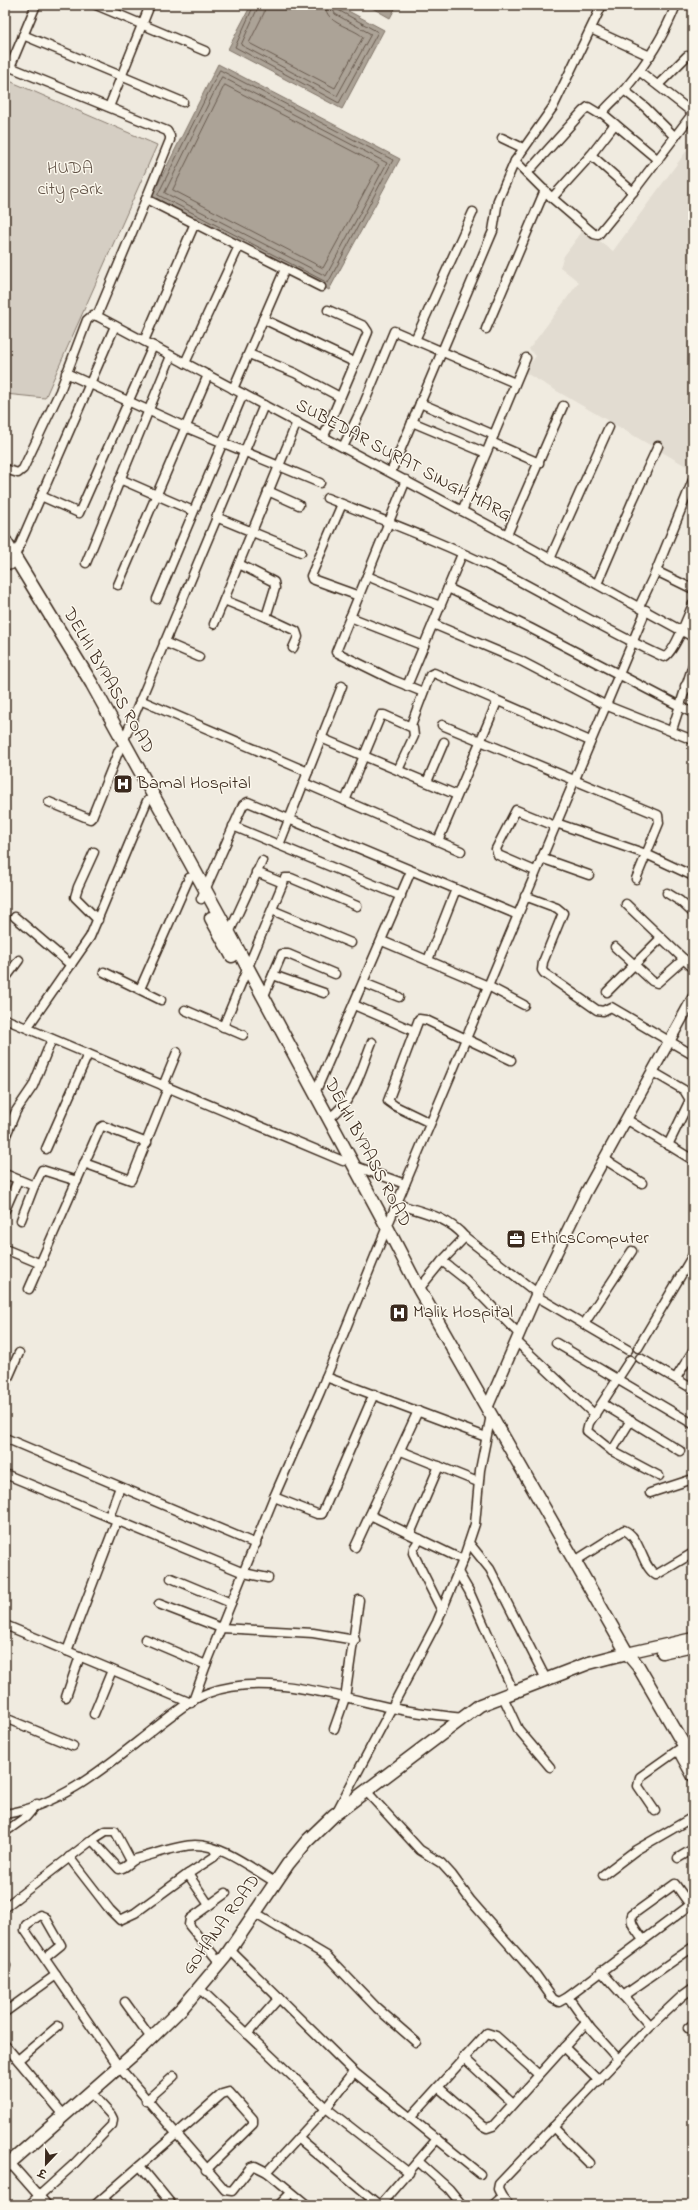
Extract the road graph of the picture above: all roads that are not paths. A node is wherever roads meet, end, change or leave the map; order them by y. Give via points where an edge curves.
1 (36, 5) edge
2 (96, 5) edge
3 (150, 5) edge
4 (602, 5) edge
5 (676, 5) edge
6 (142, 24) junction
7 (591, 29) junction
8 (23, 35) junction
9 (204, 51) dead end
10 (650, 56) junction
11 (687, 56) dead end
12 (8, 66) edge
13 (639, 71) junction
14 (122, 76) junction
15 (658, 86) junction
16 (624, 90) junction
17 (183, 102) dead end
18 (109, 108) junction
19 (602, 113) junction
20 (693, 113) edge
21 (615, 124) junction
22 (675, 137) junction
23 (502, 138) dead end
24 (523, 148) junction
25 (591, 155) junction
26 (658, 160) junction
27 (515, 161) junction
28 (527, 173) junction
29 (545, 190) junction
30 (634, 192) junction
31 (552, 198) junction
32 (146, 199) junction
33 (473, 212) dead end
34 (195, 223) junction
35 (239, 246) junction
36 (285, 269) junction
37 (321, 287) dead end
38 (328, 310) dead end
39 (97, 316) junction
40 (263, 319) junction
41 (115, 326) junction
42 (486, 329) dead end
43 (415, 340) junction
44 (144, 341) junction
45 (153, 346) junction
46 (442, 352) junction
47 (249, 354) junction
48 (171, 356) junction
49 (526, 358) dead end
50 (354, 362) junction
51 (185, 363) junction
52 (66, 374) junction
53 (208, 375) junction
54 (515, 383) junction
55 (90, 384) junction
56 (233, 389) junction
57 (243, 394) junction
58 (340, 397) junction
59 (128, 401) junction
60 (420, 403) junction
61 (264, 405) junction
62 (563, 406) dead end
63 (148, 410) junction
64 (297, 422) junction
65 (412, 422) junction
66 (185, 427) junction
67 (609, 428) dead end
68 (324, 436) junction
69 (492, 438) junction
70 (222, 442) junction
71 (658, 446) dead end
72 (343, 447) junction
73 (244, 452) junction
74 (486, 454) junction
75 (539, 463) junction
76 (279, 466) junction
77 (5, 469) edge
78 (391, 472) junction
79 (120, 479) junction
80 (406, 480) junction
81 (693, 480) edge
82 (320, 483) dead end
83 (268, 492) junction
84 (156, 494) junction
85 (41, 496) junction
86 (327, 498) dead end
87 (342, 504) junction
88 (299, 505) dead end
89 (194, 511) junction
90 (462, 511) junction
91 (216, 517) junction
92 (389, 523) junction
93 (252, 532) junction
94 (507, 535) junction
95 (5, 541) edge
96 (301, 552) dead end
97 (462, 554) junction
98 (10, 559) edge
99 (550, 559) junction
100 (86, 563) dead end
101 (239, 564) junction
102 (656, 571) junction
103 (367, 576) junction
104 (598, 584) junction
105 (118, 585) dead end
106 (448, 588) junction
107 (693, 589) edge
108 (358, 596) junction
109 (157, 599) dead end
110 (224, 600) junction
111 (693, 604) edge
112 (440, 606) junction
113 (642, 608) junction
114 (266, 617) junction
115 (350, 617) junction
116 (214, 624) dead end
117 (433, 624) junction
118 (682, 630) junction
119 (693, 637) edge
120 (164, 642) junction
121 (632, 642) junction
122 (424, 646) junction
123 (293, 648) dead end
124 (199, 657) dead end
125 (693, 665) edge
126 (619, 674) junction
127 (342, 686) dead end
128 (407, 686) junction
129 (689, 688) edge
130 (423, 692) junction
131 (140, 700) junction
132 (497, 702) junction
133 (605, 705) junction
134 (679, 705) junction
135 (693, 713) edge
136 (442, 725) dead end
137 (411, 726) junction
138 (672, 730) junction
139 (321, 738) junction
140 (693, 740) edge
141 (480, 741) junction
142 (590, 741) junction
143 (444, 742) dead end
144 (121, 746) junction
145 (363, 756) junction
146 (398, 770) junction
147 (308, 772) junction
148 (574, 780) junction
149 (427, 782) junction
150 (304, 783) junction
151 (146, 794) junction
152 (457, 795) junction
153 (345, 801) junction
154 (49, 802) dead end
155 (289, 819) junction
156 (555, 824) junction
157 (233, 826) junction
158 (438, 841) junction
159 (279, 845) junction
160 (461, 851) dead end
161 (94, 852) dead end
162 (646, 854) junction
163 (542, 858) junction
164 (262, 861) dead end
165 (188, 870) junction
166 (412, 871) junction
167 (535, 871) junction
168 (256, 872) junction
169 (589, 875) dead end
170 (693, 876) edge
171 (636, 879) dead end
172 (283, 883) junction
173 (456, 889) junction
174 (667, 893) dead end
175 (203, 896) junction
176 (401, 896) junction
177 (525, 896) junction
178 (626, 904) dead end
179 (357, 906) dead end
180 (272, 910) junction
181 (693, 913) edge
182 (518, 915) junction
183 (15, 918) dead end
184 (98, 920) junction
185 (225, 934) junction
186 (661, 938) junction
187 (382, 941) junction
188 (351, 943) dead end
189 (615, 947) dead end
190 (19, 960) dead end
191 (428, 960) junction
192 (684, 960) junction
193 (634, 964) junction
194 (72, 965) junction
195 (693, 968) edge
196 (104, 972) dead end
197 (245, 973) junction
198 (335, 974) dead end
199 (273, 975) junction
200 (5, 979) edge
201 (364, 983) junction
202 (488, 986) junction
203 (140, 989) junction
204 (607, 992) dead end
205 (324, 993) dead end
206 (399, 997) dead end
207 (263, 998) junction
208 (693, 998) edge
209 (161, 1000) dead end
210 (354, 1005) junction
211 (524, 1005) dead end
212 (185, 1010) dead end
213 (5, 1019) edge
214 (223, 1027) junction
215 (27, 1028) junction
216 (414, 1031) junction
217 (244, 1035) dead end
218 (52, 1039) junction
219 (465, 1039) junction
220 (670, 1041) junction
221 (372, 1042) dead end
222 (177, 1052) dead end
223 (88, 1054) junction
224 (693, 1055) edge
225 (511, 1060) dead end
226 (653, 1072) junction
227 (166, 1087) junction
228 (315, 1093) junction
229 (329, 1118) junction
230 (626, 1119) junction
231 (430, 1123) junction
232 (5, 1138) edge
233 (147, 1143) junction
234 (668, 1145) junction
235 (46, 1149) dead end
236 (604, 1159) junction
237 (693, 1160) edge
238 (343, 1162) junction
239 (84, 1163) junction
240 (355, 1166) junction
241 (5, 1174) edge
242 (18, 1180) junction
243 (77, 1181) junction
244 (642, 1183) dead end
245 (405, 1184) junction
246 (34, 1186) junction
247 (397, 1204) junction
248 (5, 1210) edge
249 (21, 1220) dead end
250 (386, 1230) junction
251 (465, 1237) junction
252 (5, 1249) edge
253 (632, 1250) dead end
254 (693, 1255) edge
255 (442, 1261) junction
256 (41, 1264) junction
257 (29, 1289) dead end
258 (419, 1289) junction
259 (537, 1294) junction
260 (584, 1324) junction
261 (518, 1338) junction
262 (556, 1343) dead end
263 (638, 1348) junction
264 (628, 1350) junction
265 (693, 1352) edge
266 (19, 1353) dead end
267 (640, 1358) junction
268 (630, 1360) junction
269 (326, 1377) junction
270 (676, 1378) junction
271 (618, 1380) junction
272 (5, 1385) edge
273 (693, 1389) edge
274 (374, 1394) junction
275 (603, 1404) junction
276 (418, 1411) junction
277 (489, 1411) junction
278 (595, 1415) junction
279 (631, 1420) junction
280 (693, 1424) edge
281 (486, 1437) junction
282 (5, 1438) edge
283 (401, 1451) junction
284 (612, 1451) junction
285 (680, 1451) dead end
286 (440, 1466) junction
287 (5, 1474) edge
288 (659, 1476) dead end
289 (693, 1479) edge
290 (478, 1482) junction
291 (120, 1487) junction
292 (650, 1493) dead end
293 (274, 1497) junction
294 (370, 1515) junction
295 (109, 1517) junction
296 (117, 1520) junction
297 (410, 1534) junction
298 (420, 1539) junction
299 (469, 1543) junction
300 (256, 1544) junction
301 (355, 1547) dead end
302 (693, 1553) edge
303 (463, 1560) junction
304 (575, 1561) junction
305 (458, 1572) junction
306 (244, 1573) junction
307 (171, 1578) dead end
308 (268, 1578) dead end
309 (359, 1600) dead end
310 (231, 1603) junction
311 (159, 1604) dead end
312 (442, 1611) junction
313 (5, 1625) edge
314 (222, 1628) junction
315 (693, 1638) edge
316 (145, 1639) dead end
317 (355, 1640) junction
318 (693, 1646) edge
319 (67, 1651) junction
320 (80, 1656) junction
321 (631, 1658) junction
322 (206, 1665) junction
323 (112, 1670) junction
324 (546, 1680) junction
325 (513, 1691) junction
326 (66, 1697) dead end
327 (345, 1698) junction
328 (505, 1701) junction
329 (192, 1702) junction
330 (393, 1708) junction
331 (94, 1714) dead end
332 (469, 1715) junction
333 (5, 1718) edge
334 (334, 1729) dead end
335 (73, 1746) dead end
336 (678, 1750) junction
337 (693, 1761) edge
338 (550, 1767) dead end
339 (693, 1775) edge
340 (366, 1791) junction
341 (37, 1804) junction
342 (655, 1811) dead end
343 (336, 1813) junction
344 (5, 1814) edge
345 (693, 1817) edge
346 (5, 1832) edge
347 (92, 1840) junction
348 (693, 1850) edge
349 (218, 1851) junction
350 (69, 1857) junction
351 (678, 1858) dead end
352 (131, 1861) junction
353 (188, 1874) junction
354 (603, 1875) dead end
355 (275, 1882) junction
356 (226, 1893) dead end
357 (692, 1904) edge
358 (6, 1905) edge
359 (209, 1905) junction
360 (254, 1913) junction
361 (643, 1940) junction
362 (693, 1947) edge
363 (230, 1950) junction
364 (44, 1958) junction
365 (220, 1963) junction
366 (601, 1971) junction
367 (56, 1975) junction
368 (198, 1988) junction
369 (693, 1988) edge
370 (623, 1996) junction
371 (568, 1997) junction
372 (279, 1998) junction
373 (125, 2002) dead end
374 (5, 2012) edge
375 (586, 2023) junction
376 (58, 2026) dead end
377 (650, 2026) junction
378 (247, 2034) junction
379 (151, 2038) junction
380 (416, 2042) dead end
381 (5, 2045) edge
382 (564, 2047) junction
383 (463, 2057) junction
384 (618, 2059) junction
385 (18, 2060) junction
386 (119, 2067) junction
387 (354, 2072) junction
388 (539, 2075) junction
389 (174, 2076) dead end
390 (599, 2080) junction
391 (438, 2087) junction
392 (90, 2092) junction
393 (146, 2101) junction
394 (513, 2103) junction
395 (326, 2108) junction
396 (64, 2115) junction
397 (410, 2118) junction
398 (553, 2127) junction
399 (176, 2134) junction
400 (298, 2138) junction
401 (438, 2139) junction
402 (419, 2162) junction
403 (589, 2163) dead end
404 (7, 2165) edge
405 (140, 2166) junction
406 (206, 2170) junction
407 (267, 2172) junction
408 (409, 2173) junction
409 (480, 2174) dead end
410 (291, 2193) junction
411 (39, 2196) junction
412 (502, 2197) junction
413 (104, 2198) junction
414 (460, 2204) edge
415 (29, 2205) edge
416 (47, 2205) edge
417 (95, 2205) edge
418 (110, 2205) edge
419 (172, 2205) edge
420 (279, 2205) edge
421 (307, 2205) edge
422 (380, 2205) edge
423 (493, 2205) edge
424 (510, 2205) edge

1 - 8 street
2 - 6 street
3 - 6 street
4 - 7 street
5 - 10 street via 662,37
6 - 9 street
6 - 14 street
7 - 10 street
7 - 24 street via 553,107
8 - 12 street
8 - 14 street
10 - 13 street
11 - 15 street
12 - 18 street
13 - 15 street
13 - 16 street
14 - 17 street
14 - 18 street
15 - 20 street
16 - 19 street
16 - 22 street
18 - 32 street via 162,128 170,136 169,146
19 - 21 street
19 - 28 street via 588,108 583,111
20 - 22 street
21 - 25 street
21 - 26 street
22 - 26 street
23 - 24 street
24 - 27 street
25 - 30 street
25 - 31 street
26 - 30 street
27 - 28 street
27 - 46 street via 498,200 493,231
28 - 29 street
29 - 31 street
29 - 42 street
30 - 31 street via 598,235
32 - 34 street
32 - 39 street
33 - 43 street
34 - 35 street
34 - 44 street
35 - 36 street
35 - 51 street
36 - 37 street
36 - 40 street
38 - 50 street via 367,328 368,332
39 - 41 street, SUBEDAR SURAT SINGH MARG
39 - 52 street via 87,320
40 - 47 street
40 - 50 street
41 - 44 street, SUBEDAR SURAT SINGH MARG
41 - 55 street
43 - 46 street
43 - 72 street via 396,331 392,333 363,406
44 - 45 street, SUBEDAR SURAT SINGH MARG
45 - 48 street, SUBEDAR SURAT SINGH MARG
45 - 59 street
46 - 54 street
46 - 60 street
47 - 56 street
47 - 58 street via 295,373
48 - 51 street, SUBEDAR SURAT SINGH MARG
48 - 63 street
49 - 54 street
50 - 58 street
51 - 53 street, SUBEDAR SURAT SINGH MARG
52 - 55 street
52 - 77 street via 23,470 18,473
53 - 56 street, SUBEDAR SURAT SINGH MARG
53 - 66 street
54 - 69 street
55 - 59 street
55 - 85 street
56 - 57 street, SUBEDAR SURAT SINGH MARG
57 - 61 street, SUBEDAR SURAT SINGH MARG
57 - 70 street
58 - 68 street
59 - 63 street
59 - 85 street via 79,513
60 - 65 street
60 - 69 street
61 - 64 street, SUBEDAR SURAT SINGH MARG
61 - 73 street
62 - 75 street
63 - 66 street
63 - 79 street
64 - 68 street, SUBEDAR SURAT SINGH MARG
64 - 76 street
65 - 74 street
65 - 78 street
66 - 70 street
66 - 84 street
67 - 99 street
68 - 72 street, SUBEDAR SURAT SINGH MARG
69 - 74 street
69 - 75 street
70 - 73 street
70 - 89 street
71 - 104 street
72 - 78 street, SUBEDAR SURAT SINGH MARG
73 - 76 street
73 - 91 street
74 - 90 street
75 - 94 street
76 - 82 street
76 - 83 street
78 - 80 street, SUBEDAR SURAT SINGH MARG
79 - 84 street
79 - 100 street
80 - 90 street, SUBEDAR SURAT SINGH MARG
80 - 92 street
81 - 102 street
83 - 88 street
83 - 93 street
84 - 89 street
84 - 105 street
85 - 98 street
86 - 87 street
87 - 92 street
87 - 108 street via 311,576 312,579
89 - 109 street
90 - 94 street, SUBEDAR SURAT SINGH MARG
91 - 93 street
91 - 120 street
92 - 97 street
92 - 103 street
93 - 96 street
93 - 101 street
94 - 99 street, SUBEDAR SURAT SINGH MARG
95 - 98 main road, DELHI BYPASS ROAD
97 - 106 street
97 - 121 street via 500,571
98 - 144 main road, DELHI BYPASS ROAD
99 - 104 street, SUBEDAR SURAT SINGH MARG
101 - 110 street
101 - 114 street via 274,582 275,588
102 - 107 street
102 - 113 street
103 - 108 street
103 - 112 street
104 - 113 street, SUBEDAR SURAT SINGH MARG
106 - 112 street
106 - 126 street
108 - 115 street
110 - 114 street
110 - 116 street
111 - 118 street
112 - 117 street
113 - 118 street, SUBEDAR SURAT SINGH MARG
113 - 121 street
114 - 123 street via 296,632 298,637
115 - 122 street
115 - 128 street via 336,652
117 - 122 street
117 - 133 street via 521,661
118 - 119 street, SUBEDAR SURAT SINGH MARG
118 - 121 street via 666,657
120 - 124 street
120 - 131 street
121 - 126 street
122 - 128 street
125 - 129 street
126 - 133 street
126 - 134 street
127 - 139 street
128 - 130 street
129 - 134 street
130 - 132 street via 430,675 434,673
130 - 137 street
131 - 144 street
131 - 147 street
132 - 141 street
132 - 142 street
133 - 138 street
133 - 142 street
134 - 135 street
134 - 138 street
136 - 141 street
137 - 145 street via 381,715
137 - 146 street via 414,736
138 - 140 street
139 - 145 street
139 - 147 street
141 - 148 street
141 - 152 street
142 - 148 street
143 - 149 street
144 - 151 main road, DELHI BYPASS ROAD
144 - 154 street via 90,819
145 - 146 street
145 - 153 street
146 - 149 street
147 - 150 street
148 - 156 street
148 - 162 street via 658,815 659,823
149 - 152 street
150 - 153 street
150 - 155 street
151 - 165 main road, DELHI BYPASS ROAD
151 - 184 street
152 - 158 street
153 - 158 street
155 - 157 street via 248,802 243,805
155 - 159 street
155 - 166 street
156 - 162 street
156 - 163 street
156 - 167 street via 516,810 496,849 498,855
157 - 159 street
157 - 175 street
158 - 160 street
159 - 176 street
161 - 184 street via 75,897
162 - 170 street
162 - 171 street
163 - 167 street
163 - 169 street
164 - 168 street
165 - 175 main road, DELHI BYPASS ROAD
165 - 203 street
166 - 173 street
166 - 176 street
167 - 177 street
168 - 172 street
168 - 185 street
172 - 179 street via 286,878 291,878
172 - 180 street
173 - 182 street
173 - 191 street
174 - 181 street
175 - 185 main road, DELHI BYPASS ROAD
176 - 187 street
177 - 182 street
177 - 220 street via 557,908 563,913 543,962 544,973 597,1010 603,1011 611,1007
178 - 186 street
180 - 188 street
180 - 197 street
182 - 202 street
183 - 194 street
184 - 194 street
185 - 197 main road, DELHI BYPASS ROAD
186 - 192 street
186 - 193 street
187 - 191 street
187 - 201 street
189 - 193 street
190 - 200 street
191 - 202 street
192 - 193 street via 657,983
192 - 195 street
193 - 204 street
194 - 215 street
196 - 203 street
197 - 207 main road, DELHI BYPASS ROAD
197 - 214 street
197 - 238 main road, DELHI BYPASS ROAD
198 - 199 street via 285,953 282,954
199 - 205 street
199 - 207 street
201 - 206 street
201 - 210 street
202 - 211 street
202 - 219 street
203 - 209 street
207 - 228 main road, DELHI BYPASS ROAD
208 - 220 street
210 - 216 street
210 - 228 street
212 - 214 street
213 - 215 street
214 - 217 street
215 - 218 street
216 - 219 street via 419,1019 426,1020
216 - 231 street via 388,1101
218 - 223 street
218 - 232 street via 33,1086 16,1111
219 - 225 street
219 - 231 street
220 - 224 street
220 - 226 street
221 - 229 street via 348,1102
222 - 227 street
223 - 227 street
223 - 235 street
226 - 230 street
226 - 234 street via 684,1090 690,1100
227 - 233 street
227 - 238 street
228 - 229 main road, DELHI BYPASS ROAD
229 - 240 main road, DELHI BYPASS ROAD
230 - 234 street
230 - 236 street
231 - 245 street
233 - 239 street via 102,1126
233 - 239 street via 131,1180
234 - 237 street
236 - 244 street
236 - 259 street
238 - 250 main road, DELHI BYPASS ROAD
239 - 243 street
240 - 245 street
240 - 250 main road, DELHI BYPASS ROAD
241 - 242 street
242 - 246 street
242 - 248 street
243 - 246 street via 42,1170
243 - 256 street
245 - 247 street
246 - 249 street
247 - 250 street
247 - 251 street via 447,1221 455,1225
250 - 258 main road, DELHI BYPASS ROAD
250 - 269 street
251 - 255 street
251 - 259 street
252 - 256 street
253 - 260 street
254 - 263 street
255 - 258 street
255 - 261 street via 465,1279
256 - 257 street
258 - 277 main road
259 - 260 street
259 - 261 street
260 - 264 street
261 - 277 street
261 - 278 street
262 - 271 street
263 - 264 street via 631,1347
263 - 267 street via 641,1352
264 - 268 street
265 - 270 street
266 - 272 street
267 - 268 street
267 - 270 street
268 - 271 street
269 - 274 street
269 - 293 street
270 - 273 street
271 - 275 street
271 - 280 street
274 - 276 street
274 - 293 street via 322,1514
275 - 278 street
275 - 279 street
276 - 281 street
276 - 283 street
277 - 281 street
277 - 304 main road
278 - 284 street via 587,1431
279 - 284 street
279 - 285 street
281 - 290 street
282 - 291 street
283 - 286 street
283 - 294 street
284 - 288 street
286 - 290 street
286 - 297 street
287 - 295 street
289 - 292 street
290 - 299 street via 475,1524
291 - 295 street
291 - 300 street
293 - 300 street
294 - 297 street
294 - 301 street
295 - 296 street
296 - 306 street
296 - 319 street
297 - 298 street
298 - 303 street
298 - 312 street via 413,1553
299 - 303 street
299 - 324 street via 493,1575
300 - 306 street
302 - 304 street via 656,1575 630,1534 624,1530
303 - 305 street
304 - 321 main road
305 - 312 street
305 - 325 street via 469,1591
306 - 308 street
306 - 310 street
307 - 310 street
309 - 317 street
310 - 314 street
311 - 314 street
312 - 330 street
313 - 319 street
314 - 317 street via 313,1633
314 - 322 street
315 - 321 street
316 - 322 street
317 - 327 street
318 - 321 street
319 - 320 street
320 - 323 street
320 - 326 street
321 - 324 main road, GOHANA ROAD via 589,1663
321 - 328 main road
321 - 336 main road via 633,1668
321 - 337 main road
322 - 329 street
323 - 329 street
323 - 331 street
324 - 325 main road, GOHANA ROAD
325 - 332 main road, GOHANA ROAD via 480,1705
327 - 329 street via 286,1687 243,1685 208,1693
327 - 330 street
327 - 334 street
328 - 332 main road
328 - 338 street via 518,1728
329 - 341 street via 175,1712 82,1784
330 - 332 street
330 - 343 street
332 - 340 main road, GOHANA ROAD
333 - 335 street
336 - 339 main road
336 - 342 street via 640,1777 638,1786
340 - 343 main road, GOHANA ROAD
340 - 371 street via 420,1850 441,1863 452,1875 471,1902 553,1999 561,2001
341 - 344 street
341 - 346 street via 29,1815
343 - 355 main road, GOHANA ROAD via 307,1841
345 - 354 street via 636,1850
347 - 350 street
347 - 352 street via 119,1869
347 - 352 street via 106,1831 114,1831
348 - 351 street
349 - 352 street via 202,1845 190,1845
349 - 353 street via 214,1857
349 - 355 street
350 - 353 street via 120,1920 135,1913
350 - 358 street
353 - 359 street
355 - 360 main road, GOHANA ROAD
356 - 359 street
357 - 361 street
357 - 361 street via 675,1884 661,1893 632,1915 631,1923
359 - 365 street via 190,1919 189,1925
360 - 363 main road, GOHANA ROAD
360 - 380 street via 328,1956 377,2008
361 - 366 street
362 - 370 street
363 - 365 main road, GOHANA ROAD
363 - 372 street
364 - 364 street via 25,1930 26,1925 40,1915 45,1917 61,1945
364 - 367 street
365 - 368 main road, GOHANA ROAD
366 - 370 street
366 - 371 street
367 - 374 street
367 - 386 street
368 - 378 street
368 - 379 main road, GOHANA ROAD
369 - 377 street
370 - 377 street
371 - 375 street
372 - 378 street
372 - 387 street
373 - 379 street
375 - 382 street
375 - 384 street
376 - 385 street
377 - 384 street
378 - 395 street
379 - 386 main road, GOHANA ROAD
381 - 385 street
382 - 388 street
382 - 390 street
383 - 388 street via 484,2034 490,2033
383 - 391 street
383 - 394 street
384 - 390 street
385 - 396 street
386 - 392 main road, GOHANA ROAD
386 - 393 street
387 - 395 street
387 - 397 street
388 - 394 street
389 - 393 street
390 - 398 street
391 - 394 street via 487,2128 493,2126
391 - 397 street
392 - 396 main road, GOHANA ROAD
392 - 411 street via 111,2115 112,2125
393 - 399 street
395 - 400 street
395 - 408 street
396 - 404 main road, GOHANA ROAD
397 - 401 street
398 - 403 street
398 - 412 street via 499,2184
399 - 405 street
399 - 406 street
399 - 406 street via 226,2092 230,2093 253,2119 252,2128
400 - 407 street
400 - 422 street
401 - 402 street
401 - 409 street
402 - 408 street
402 - 414 street
404 - 411 street
405 - 413 street
405 - 419 street
406 - 407 street via 229,2192 251,2167 258,2167
407 - 410 street
408 - 422 street
410 - 420 street
410 - 421 street
411 - 415 street
411 - 416 street
412 - 423 street
412 - 424 street
413 - 417 street
413 - 418 street

